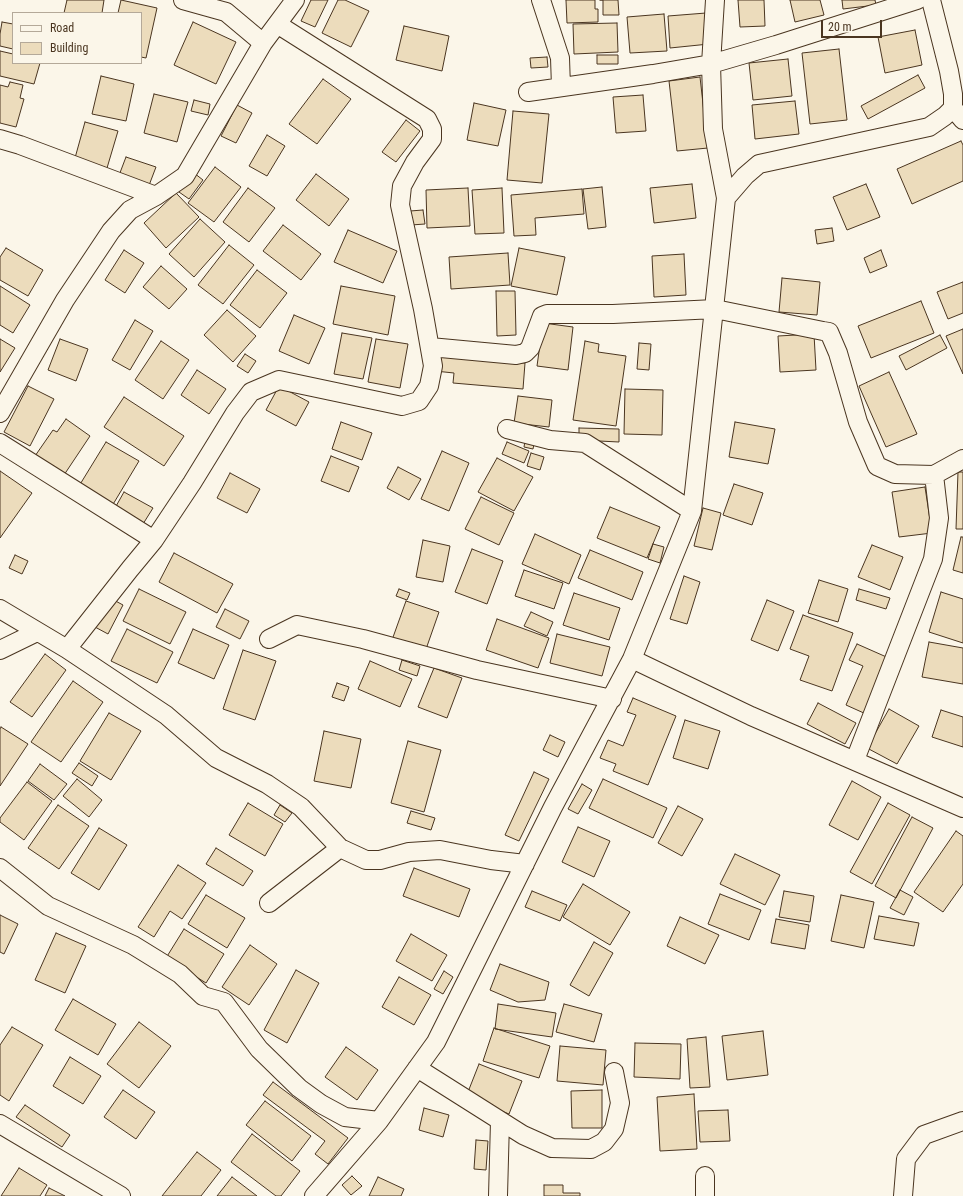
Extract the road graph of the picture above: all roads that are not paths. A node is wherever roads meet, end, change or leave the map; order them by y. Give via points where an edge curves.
1 (183, 0) edge
2 (295, 0) edge
3 (542, 0) edge
4 (715, 0) edge
5 (917, 0) edge
6 (931, 0) edge
7 (277, 24) junction
8 (263, 43) junction
9 (711, 64) junction
10 (561, 87) junction
11 (528, 92) dead end
12 (958, 114) edge
13 (0, 139) edge
14 (156, 196) junction
15 (726, 198) junction
16 (715, 309) junction
17 (430, 347) junction
18 (1, 410) edge
19 (507, 429) dead end
20 (0, 443) edge
21 (963, 459) edge
22 (934, 475) junction
23 (692, 510) junction
24 (154, 540) junction
25 (0, 609) edge
26 (37, 632) junction
27 (269, 639) dead end
28 (66, 649) junction
29 (0, 650) edge
30 (632, 659) junction
31 (612, 699) junction
32 (855, 760) junction
33 (963, 808) edge
34 (340, 848) junction
35 (524, 864) junction
36 (0, 868) edge
37 (269, 903) dead end
38 (417, 1068) junction
39 (614, 1072) dead end
40 (379, 1121) junction
41 (500, 1121) junction
42 (963, 1121) edge
43 (0, 1124) edge
44 (705, 1176) dead end
45 (122, 1196) edge
46 (314, 1196) edge
47 (498, 1196) edge
48 (705, 1196) edge
49 (903, 1196) edge

1 - 8 street via 226,12
2 - 7 street
3 - 10 street via 560,58
4 - 9 street
5 - 9 street
6 - 12 street via 950,71
7 - 8 street
7 - 17 street via 427,119 432,129 432,139 402,186 400,205
8 - 14 street via 184,176
9 - 10 street
9 - 15 street via 713,129
10 - 11 street
12 - 15 street via 945,116 929,127 759,164
13 - 14 street
14 - 18 street via 130,210 111,231 65,300
15 - 16 street
16 - 17 street via 547,314 540,319 530,348 525,353 516,355
16 - 22 street via 829,332 838,353 858,422 877,466 895,474
16 - 23 street
17 - 24 street via 433,366 431,379 419,402 402,406 278,380 251,392
19 - 23 street via 550,440 585,443
20 - 24 street
21 - 22 street
22 - 32 street via 939,518 933,559
23 - 30 street
24 - 28 street
25 - 26 street
26 - 28 street
26 - 29 street
27 - 31 street via 296,625 363,639 477,670
28 - 34 street via 166,715 216,758 268,784 301,808
30 - 31 street
30 - 32 street via 751,716
31 - 35 street
32 - 33 street
34 - 35 street via 366,860 380,860 409,852 440,850
34 - 37 street
35 - 38 street via 436,1042
36 - 40 street via 48,906 133,944 180,974 203,996 224,1002 259,1048 299,1088 321,1104 345,1117
38 - 40 street
38 - 41 street
39 - 41 street via 620,1103 614,1129 604,1142 591,1149 552,1148
40 - 46 street
41 - 47 street
42 - 49 street via 924,1135 906,1159
43 - 45 street
44 - 48 street

